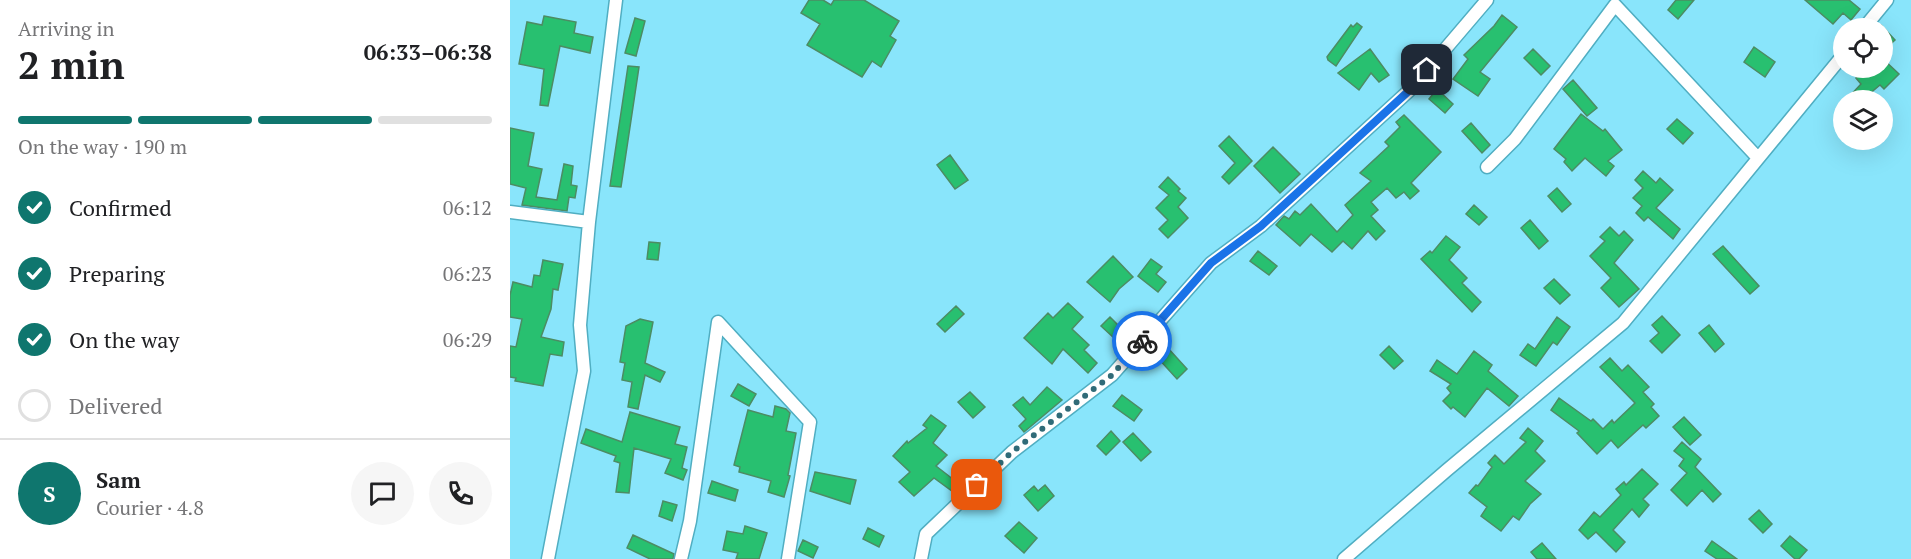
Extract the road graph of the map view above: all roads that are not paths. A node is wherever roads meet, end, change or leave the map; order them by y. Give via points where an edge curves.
1 (616, 0) edge
2 (1487, 0) edge
3 (1887, 0) edge
4 (1615, 2) edge
5 (1872, 18) edge
6 (1833, 67) edge
7 (1758, 158) junction
8 (1487, 167) dead end
9 (510, 212) edge
10 (589, 222) junction
11 (548, 559) edge
12 (681, 559) edge
13 (788, 559) edge
14 (921, 559) edge
15 (1344, 559) edge

1 - 10 street
2 - 14 street via 1412,88 1261,226 1211,263 1112,375 1012,452 926,534
3 - 5 street
4 - 7 street
4 - 8 street via 1515,139
6 - 7 street
7 - 15 street via 1623,323
9 - 10 street
10 - 11 street via 580,325 584,371
12 - 13 street via 718,322 810,422

